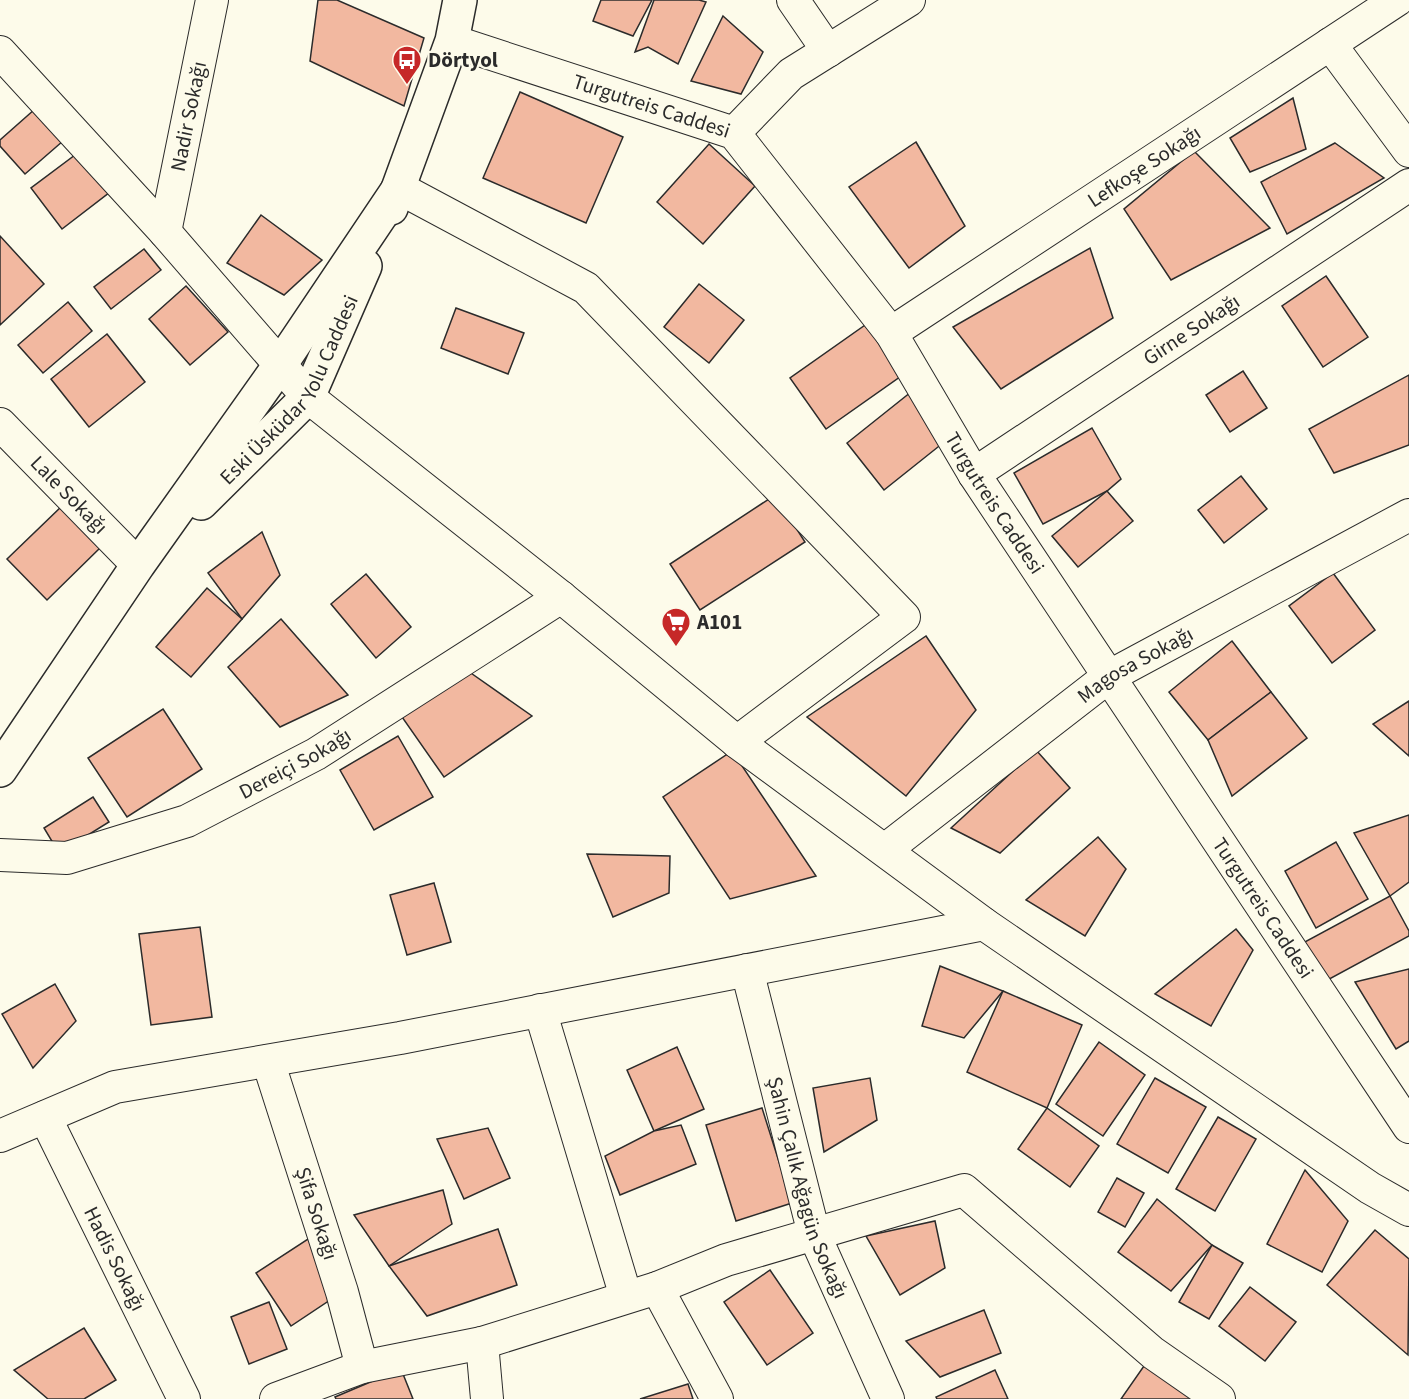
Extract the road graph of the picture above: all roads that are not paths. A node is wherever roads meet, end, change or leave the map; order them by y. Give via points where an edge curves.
1 (212, 0) edge
2 (460, 0) edge
3 (794, 0) edge
4 (909, 0) edge
5 (1397, 0) edge
6 (452, 41) junction
7 (1330, 44) junction
8 (828, 51) junction
9 (0, 52) edge
10 (734, 133) junction
11 (1409, 151) edge
12 (1409, 185) edge
13 (399, 188) junction
14 (165, 232) junction
15 (891, 333) junction
16 (280, 365) junction
17 (308, 397) junction
18 (0, 424) edge
19 (974, 474) junction
20 (1409, 515) edge
21 (138, 565) junction
22 (561, 597) junction
23 (1108, 677) junction
24 (737, 742) junction
25 (0, 770) edge
26 (885, 850) junction
27 (0, 855) edge
28 (984, 924) junction
29 (747, 970) junction
30 (540, 1010) junction
31 (268, 1060) junction
32 (1406, 1113) edge
33 (45, 1117) junction
34 (0, 1136) edge
35 (1409, 1210) edge
36 (814, 1234) junction
37 (657, 1287) junction
38 (626, 1298) junction
39 (482, 1343) junction
40 (362, 1367) junction
41 (184, 1399) edge
42 (276, 1399) edge
43 (487, 1399) edge
44 (717, 1399) edge
45 (888, 1399) edge
46 (1219, 1399) edge

1 - 14 street, Nadir Sokağı
2 - 6 street, Eski Üsküdar Yolu Caddesi
3 - 8 street
4 - 8 street
5 - 7 street, Lefkoşe Sokağı
6 - 10 street, Turgutreis Caddesi
6 - 13 street, Eski Üsküdar Yolu Caddesi
7 - 11 street
7 - 15 street, Lefkoşe Sokağı
8 - 10 street via 791,74
9 - 14 street
10 - 15 street, Turgutreis Caddesi
12 - 19 street, Girne Sokağı
13 - 16 street, Eski Üsküdar Yolu Caddesi
13 - 17 street, Eski Üsküdar Yolu Caddesi
13 - 24 street via 586,288 904,617
14 - 16 street
15 - 19 street, Turgutreis Caddesi
16 - 17 street
16 - 21 street, Eski Üsküdar Yolu Caddesi
17 - 21 street, Eski Üsküdar Yolu Caddesi
17 - 22 street
18 - 21 street, Lale Sokağı
19 - 23 street, Turgutreis Caddesi
20 - 23 street, Magosa Sokağı
21 - 25 street, Eski Üsküdar Yolu Caddesi
22 - 24 street
22 - 27 street, Dereiçi Sokağı via 316,754 187,821 67,858
23 - 26 street, Magosa Sokağı
23 - 32 street, Turgutreis Caddesi
24 - 26 street
26 - 28 street
28 - 29 street
28 - 35 street via 1370,1188
29 - 30 street
29 - 36 street, Şahin Çalık Ağagün Sokağı
30 - 31 street
30 - 38 street
31 - 33 street via 115,1087
31 - 40 street, Şifa Sokağı
33 - 34 street
33 - 41 street, Hadis Sokağı
36 - 37 street via 726,1260
36 - 45 street, Şahin Çalık Ağagün Sokağı
36 - 46 street via 964,1190 1153,1353
37 - 38 street
37 - 44 street
38 - 39 street
39 - 40 street
39 - 43 street
40 - 42 street

